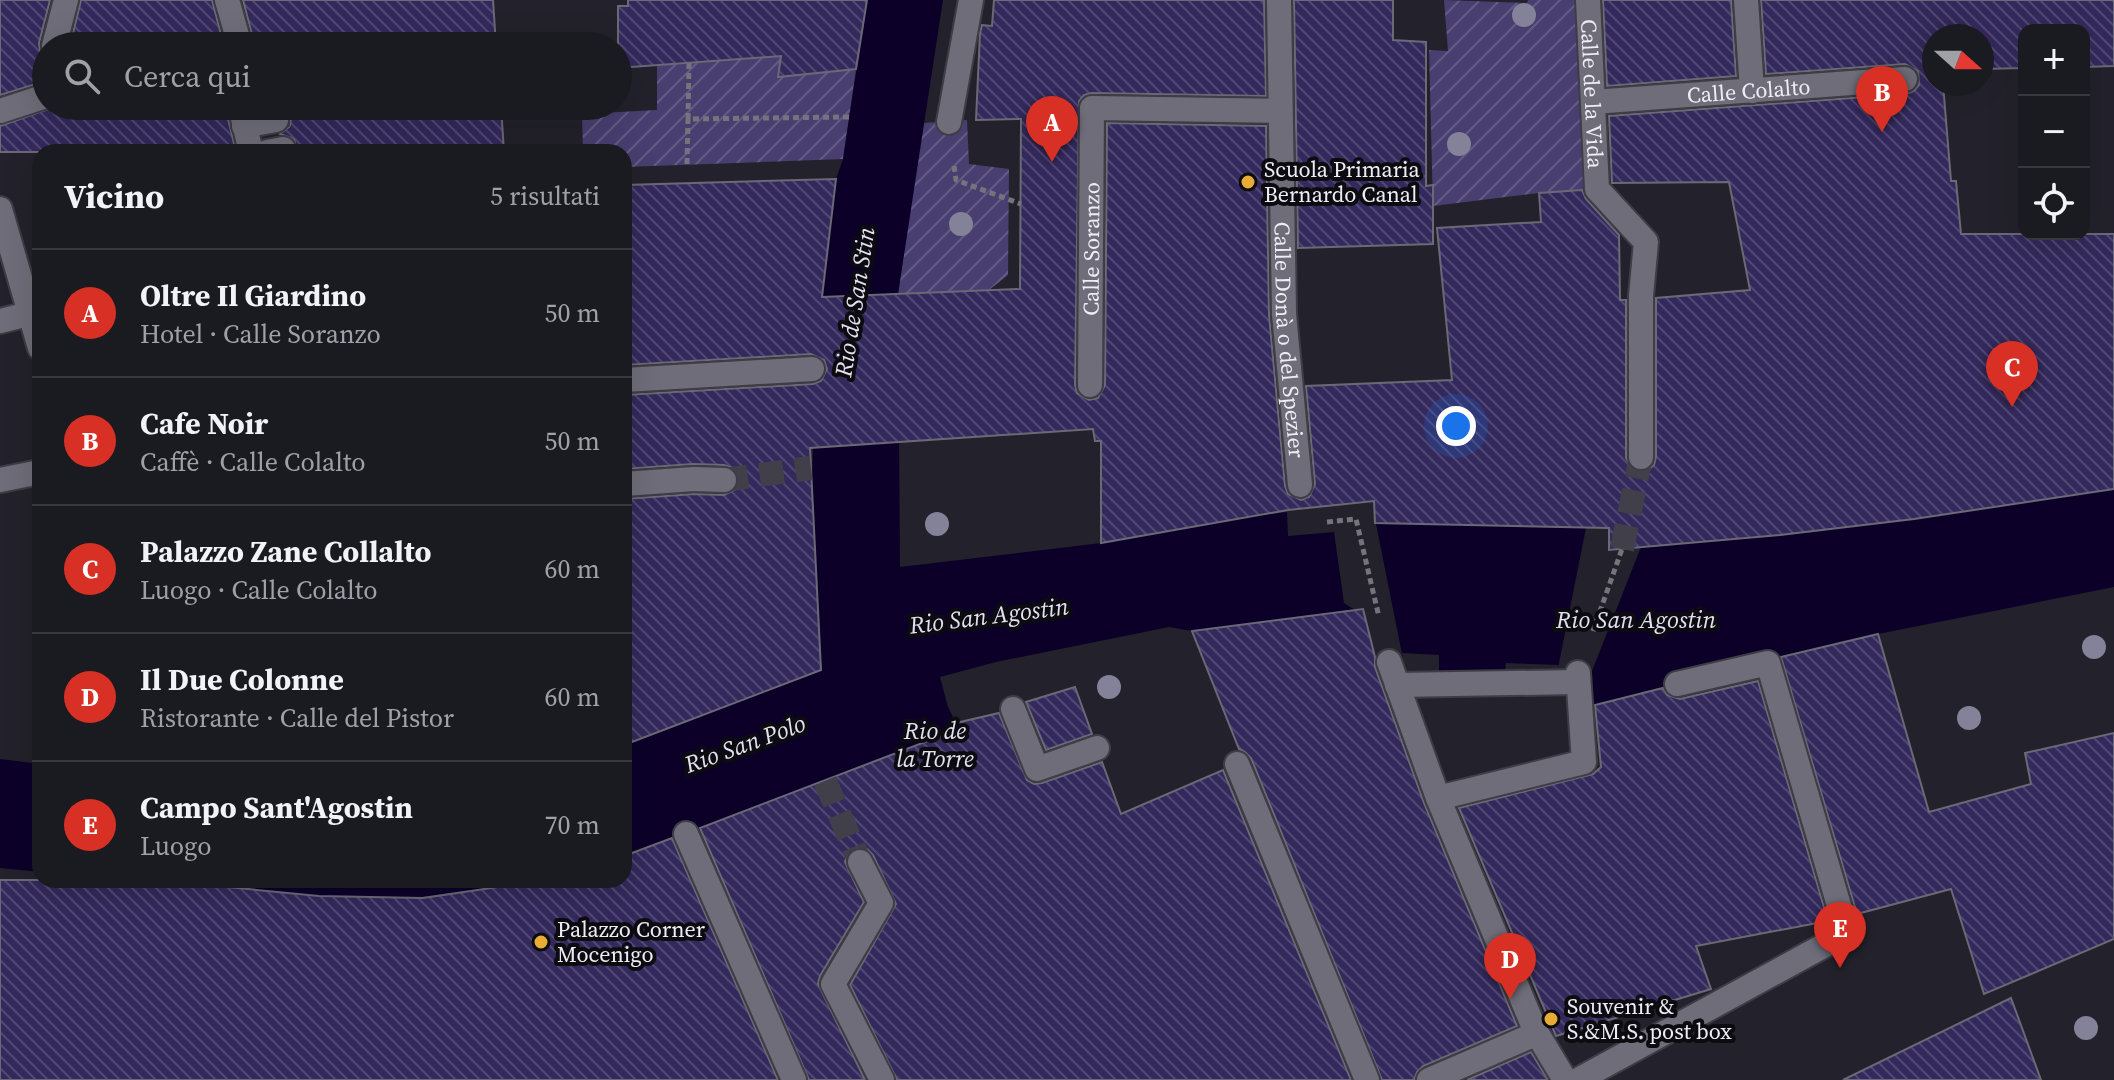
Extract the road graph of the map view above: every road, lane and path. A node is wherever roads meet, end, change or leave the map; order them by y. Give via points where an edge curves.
1 (66, 0) edge
2 (227, 0) edge
3 (971, 0) edge
4 (1279, 0) edge
5 (1588, 0) edge
6 (1746, 0) edge
7 (58, 32) edge
8 (236, 32) edge
9 (689, 63) dead end
10 (1905, 79) dead end
11 (1752, 91) junction
12 (32, 101) edge
13 (1593, 102) junction
14 (0, 111) edge
15 (1280, 111) junction
16 (849, 117) dead end
17 (688, 119) junction
18 (243, 120) edge
19 (949, 122) joint
20 (249, 144) edge
21 (687, 164) dead end
22 (1021, 204) dead end
23 (0, 209) edge
24 (32, 301) edge
25 (32, 313) edge
26 (0, 321) edge
27 (812, 369) dead end
28 (632, 380) edge
29 (1090, 385) dead end
30 (1641, 457) tunnel mouth
31 (32, 474) edge
32 (0, 480) edge
33 (724, 480) tunnel mouth
34 (632, 483) edge
35 (1300, 485) joint
36 (1622, 549) tunnel mouth
37 (1369, 573) dead end
38 (1578, 678) junction
39 (1677, 684) dead end
40 (1013, 709) dead end
41 (1097, 748) dead end
42 (1237, 764) dead end
43 (1438, 798) junction
44 (686, 834) dead end
45 (860, 862) tunnel mouth
46 (1535, 1030) junction
47 (794, 1080) edge
48 (882, 1080) edge
49 (1367, 1080) edge
50 (1429, 1080) edge
51 (1565, 1080) edge
52 (1578, 1080) edge

1 - 7 street
2 - 8 street
3 - 19 street
4 - 15 street, Calle Donà o del Spezier
5 - 13 street, Calle de la Vida
6 - 11 street
9 - 17 path
10 - 11 street, Calle Colalto
11 - 13 street, Calle Colalto
12 - 14 street
13 - 30 street, Calle de la Vida via 1597,189 1646,242
15 - 29 street, Calle Soranzo via 1092,108
15 - 35 street, Calle Donà o del Spezier via 1284,314
16 - 17 path
17 - 21 path
18 - 20 street
19 - 22 path via 956,180
23 - 24 street
25 - 26 street
27 - 28 street
31 - 32 street
33 - 34 street
35 - 37 path via 1305,524 1356,519
36 - 38 path
38 - 43 street via 1584,762
38 - 43 street via 1393,673
39 - 52 street via 1768,663 1847,933
40 - 41 street via 1037,769
42 - 49 street
43 - 46 street
44 - 47 street
45 - 48 street via 881,903 833,984
46 - 50 street
46 - 51 street

